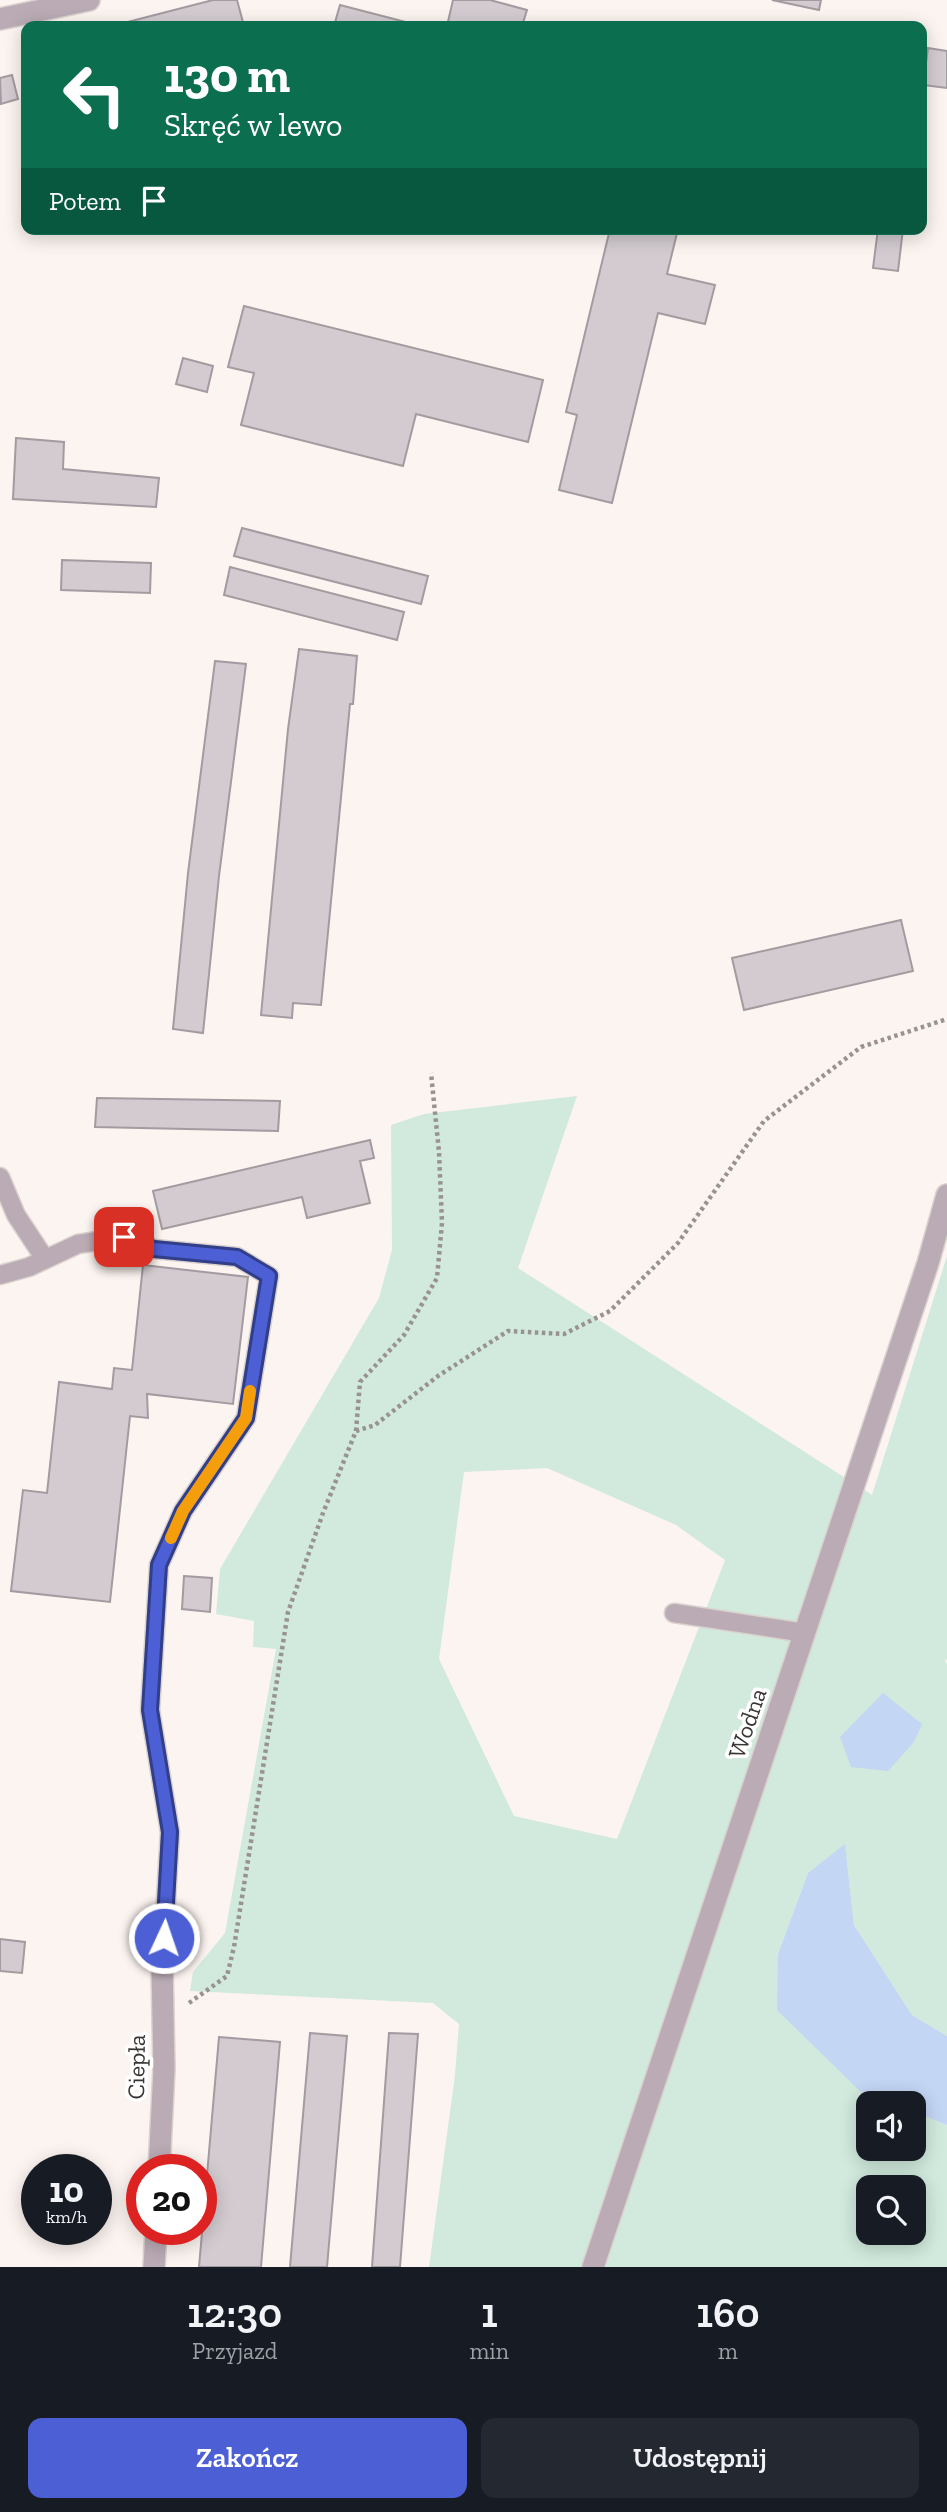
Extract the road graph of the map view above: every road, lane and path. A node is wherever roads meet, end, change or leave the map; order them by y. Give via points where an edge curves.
1 (89, 0) edge
2 (0, 19) edge
3 (947, 1019) edge
4 (431, 1073) dead end
5 (0, 1177) edge
6 (947, 1195) edge
7 (45, 1259) junction
8 (0, 1275) edge
9 (356, 1431) junction
10 (674, 1614) dead end
11 (806, 1633) junction
12 (162, 1965) joint
13 (162, 2022) junction
14 (160, 2154) edge
15 (155, 2245) edge
16 (154, 2267) edge
17 (593, 2267) edge

1 - 2 street
3 - 9 path via 861,1047 764,1121 678,1243 610,1311 564,1334 508,1331 438,1376 375,1425
4 - 9 path via 442,1223 437,1278 404,1335 360,1382
5 - 7 lane via 16,1215
6 - 11 street, Wodna via 929,1263
7 - 8 lane
7 - 12 lane via 78,1244 124,1237 154,1249 237,1257 269,1276 246,1418 183,1511 159,1565 150,1710 170,1832
9 - 13 path via 288,1612 228,1976
10 - 11 lane
11 - 17 street, Wodna
12 - 13 street, Ciepła
13 - 14 street, Ciepła
15 - 16 street

